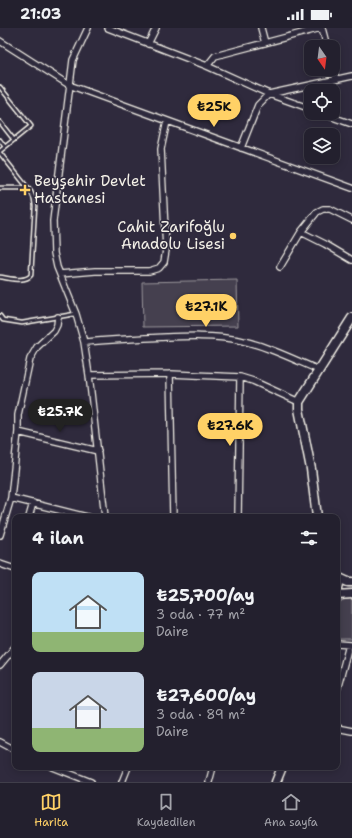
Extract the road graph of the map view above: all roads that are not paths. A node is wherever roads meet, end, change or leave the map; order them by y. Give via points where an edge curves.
1 (88, 28) edge
2 (108, 28) edge
3 (156, 28) edge
4 (261, 28) edge
5 (322, 28) edge
6 (325, 40) edge
7 (0, 41) edge
8 (265, 42) junction
9 (148, 44) junction
10 (207, 66) junction
11 (335, 76) edge
12 (352, 76) edge
13 (336, 80) junction
14 (69, 85) junction
15 (0, 87) edge
16 (269, 94) junction
17 (304, 106) edge
18 (340, 120) edge
19 (167, 121) junction
20 (0, 122) edge
21 (352, 124) edge
22 (0, 140) edge
23 (14, 140) junction
24 (5, 147) junction
25 (241, 148) junction
26 (0, 152) edge
27 (0, 188) edge
28 (28, 188) junction
29 (352, 188) edge
30 (352, 220) edge
31 (301, 232) junction
32 (352, 260) edge
33 (280, 268) dead end
34 (60, 274) junction
35 (0, 277) edge
36 (76, 314) junction
37 (0, 316) edge
38 (58, 317) junction
39 (352, 318) edge
40 (84, 342) junction
41 (319, 370) junction
42 (170, 374) junction
43 (89, 375) junction
44 (240, 377) junction
45 (299, 402) junction
46 (18, 432) junction
47 (98, 451) junction
48 (311, 469) junction
49 (11, 498) junction
50 (33, 503) junction
51 (30, 514) edge
52 (75, 514) edge
53 (106, 514) edge
54 (173, 514) edge
55 (238, 514) edge
56 (312, 514) edge
57 (317, 514) edge
58 (0, 535) edge
59 (0, 564) edge
60 (12, 568) edge
61 (340, 578) edge
62 (352, 582) edge
63 (340, 593) edge
64 (352, 594) edge
65 (340, 644) edge
66 (350, 645) edge
67 (12, 651) edge
68 (0, 665) edge
69 (340, 680) edge
70 (340, 729) edge
71 (352, 731) edge
72 (0, 742) edge
73 (12, 748) edge
74 (61, 770) edge
75 (127, 770) edge
76 (212, 770) edge
77 (281, 770) edge
78 (91, 782) edge
79 (122, 782) edge
80 (209, 782) edge
81 (276, 782) edge

1 - 14 street via 73,60
2 - 9 street
3 - 9 street
4 - 8 street
5 - 6 street
5 - 8 street
7 - 14 street
8 - 10 street via 215,56
9 - 10 street
10 - 16 street
11 - 13 street
12 - 13 street
13 - 16 street
14 - 19 street
14 - 34 street via 53,221 54,253
15 - 23 lane via 31,126
16 - 17 street
16 - 25 street via 258,105
18 - 21 street
19 - 25 street
19 - 34 street via 161,149 166,250 164,262 158,268 149,271
20 - 23 lane
22 - 24 lane
23 - 24 lane
24 - 26 lane
25 - 29 street
26 - 28 lane
27 - 28 lane
28 - 35 lane via 35,206 31,275 24,280
30 - 31 street via 336,210 323,209 317,212
31 - 32 street
31 - 33 street
34 - 36 street
36 - 38 lane
36 - 40 street
37 - 38 lane via 3,320 22,323
38 - 46 street via 54,331 30,359 18,415
39 - 41 street
40 - 41 street via 201,336 231,339 278,352
40 - 43 street
41 - 45 street
42 - 43 street
42 - 44 street
42 - 54 street
43 - 47 street
44 - 45 street
44 - 55 street
45 - 48 street via 298,409
46 - 47 street
46 - 49 street
47 - 53 street
48 - 56 street
48 - 57 street
49 - 50 street
49 - 58 street
50 - 51 street
50 - 52 street
59 - 60 street
61 - 62 street
63 - 64 street
65 - 66 street
66 - 69 street
67 - 68 street
70 - 71 street
72 - 73 street
74 - 78 street
75 - 79 street
76 - 80 street
77 - 81 street

